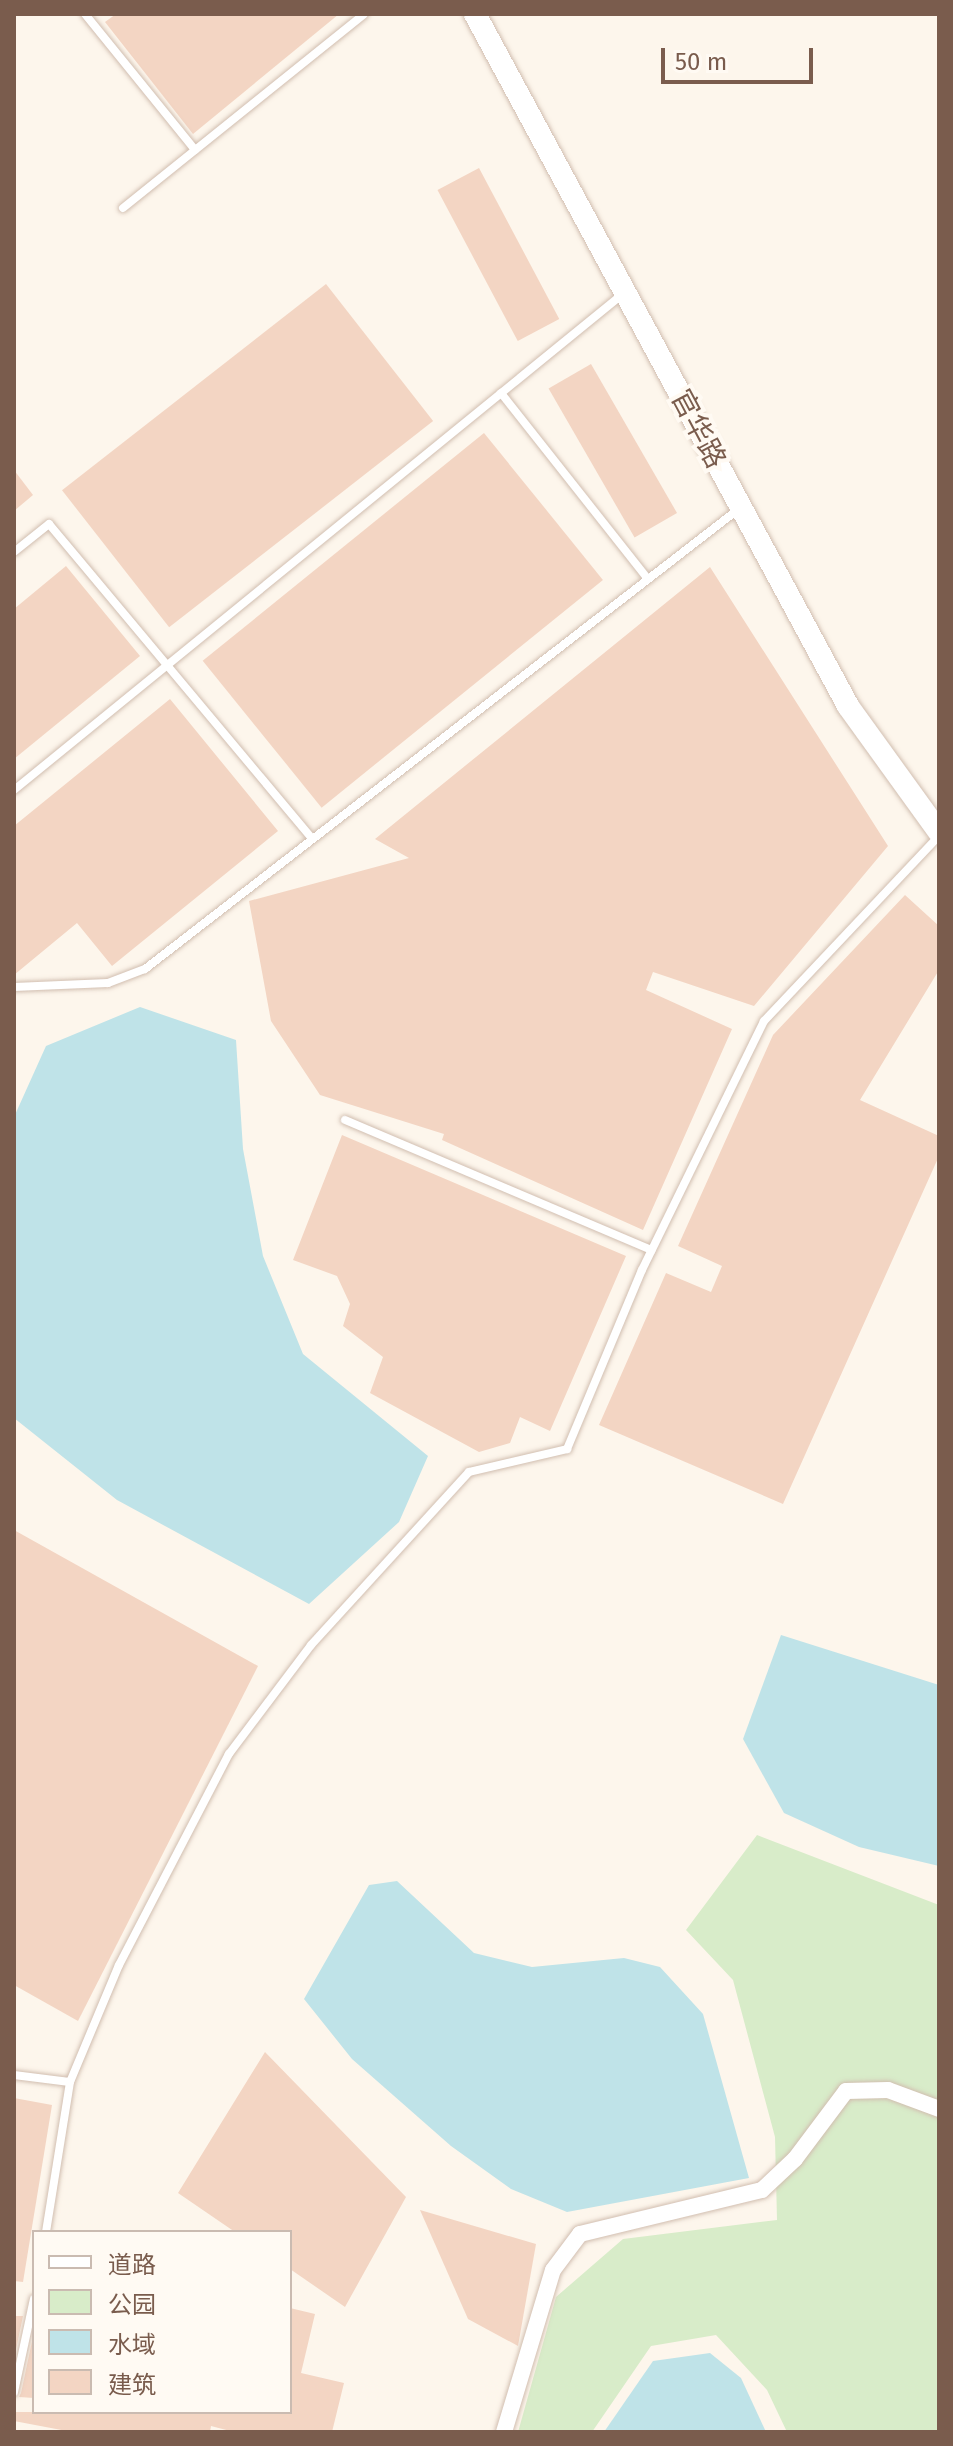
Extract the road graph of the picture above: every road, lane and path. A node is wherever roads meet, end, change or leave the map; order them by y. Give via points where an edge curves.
1 (85, 14) edge
2 (364, 14) edge
3 (475, 14) edge
4 (195, 150) junction
5 (123, 208) dead end
6 (625, 293) junction
7 (501, 393) junction
8 (741, 508) junction
9 (14, 552) edge
10 (648, 579) junction
11 (168, 664) junction
12 (14, 790) edge
13 (939, 834) edge
14 (312, 839) junction
15 (14, 987) edge
16 (345, 1120) dead end
17 (652, 1250) junction
18 (14, 2075) edge
19 (70, 2082) junction
20 (939, 2109) edge
21 (46, 2230) edge
22 (32, 2308) edge
23 (14, 2392) edge
24 (504, 2432) edge

1 - 4 lane
2 - 4 lane
3 - 6 main road, 官华路
4 - 5 lane
6 - 7 lane
6 - 8 main road, 官华路
7 - 10 lane
7 - 11 lane
8 - 10 lane
8 - 13 main road, 官华路 via 848,706
9 - 11 lane via 49,524
10 - 14 lane
11 - 12 lane
11 - 14 lane
13 - 17 lane via 764,1021
14 - 15 lane via 145,969 108,983
16 - 17 lane
17 - 19 lane via 567,1449 469,1472 311,1645 229,1754 119,1965
18 - 19 lane
19 - 21 lane
20 - 24 street via 888,2090 846,2091 795,2159 762,2190 580,2234 553,2270
22 - 23 lane

